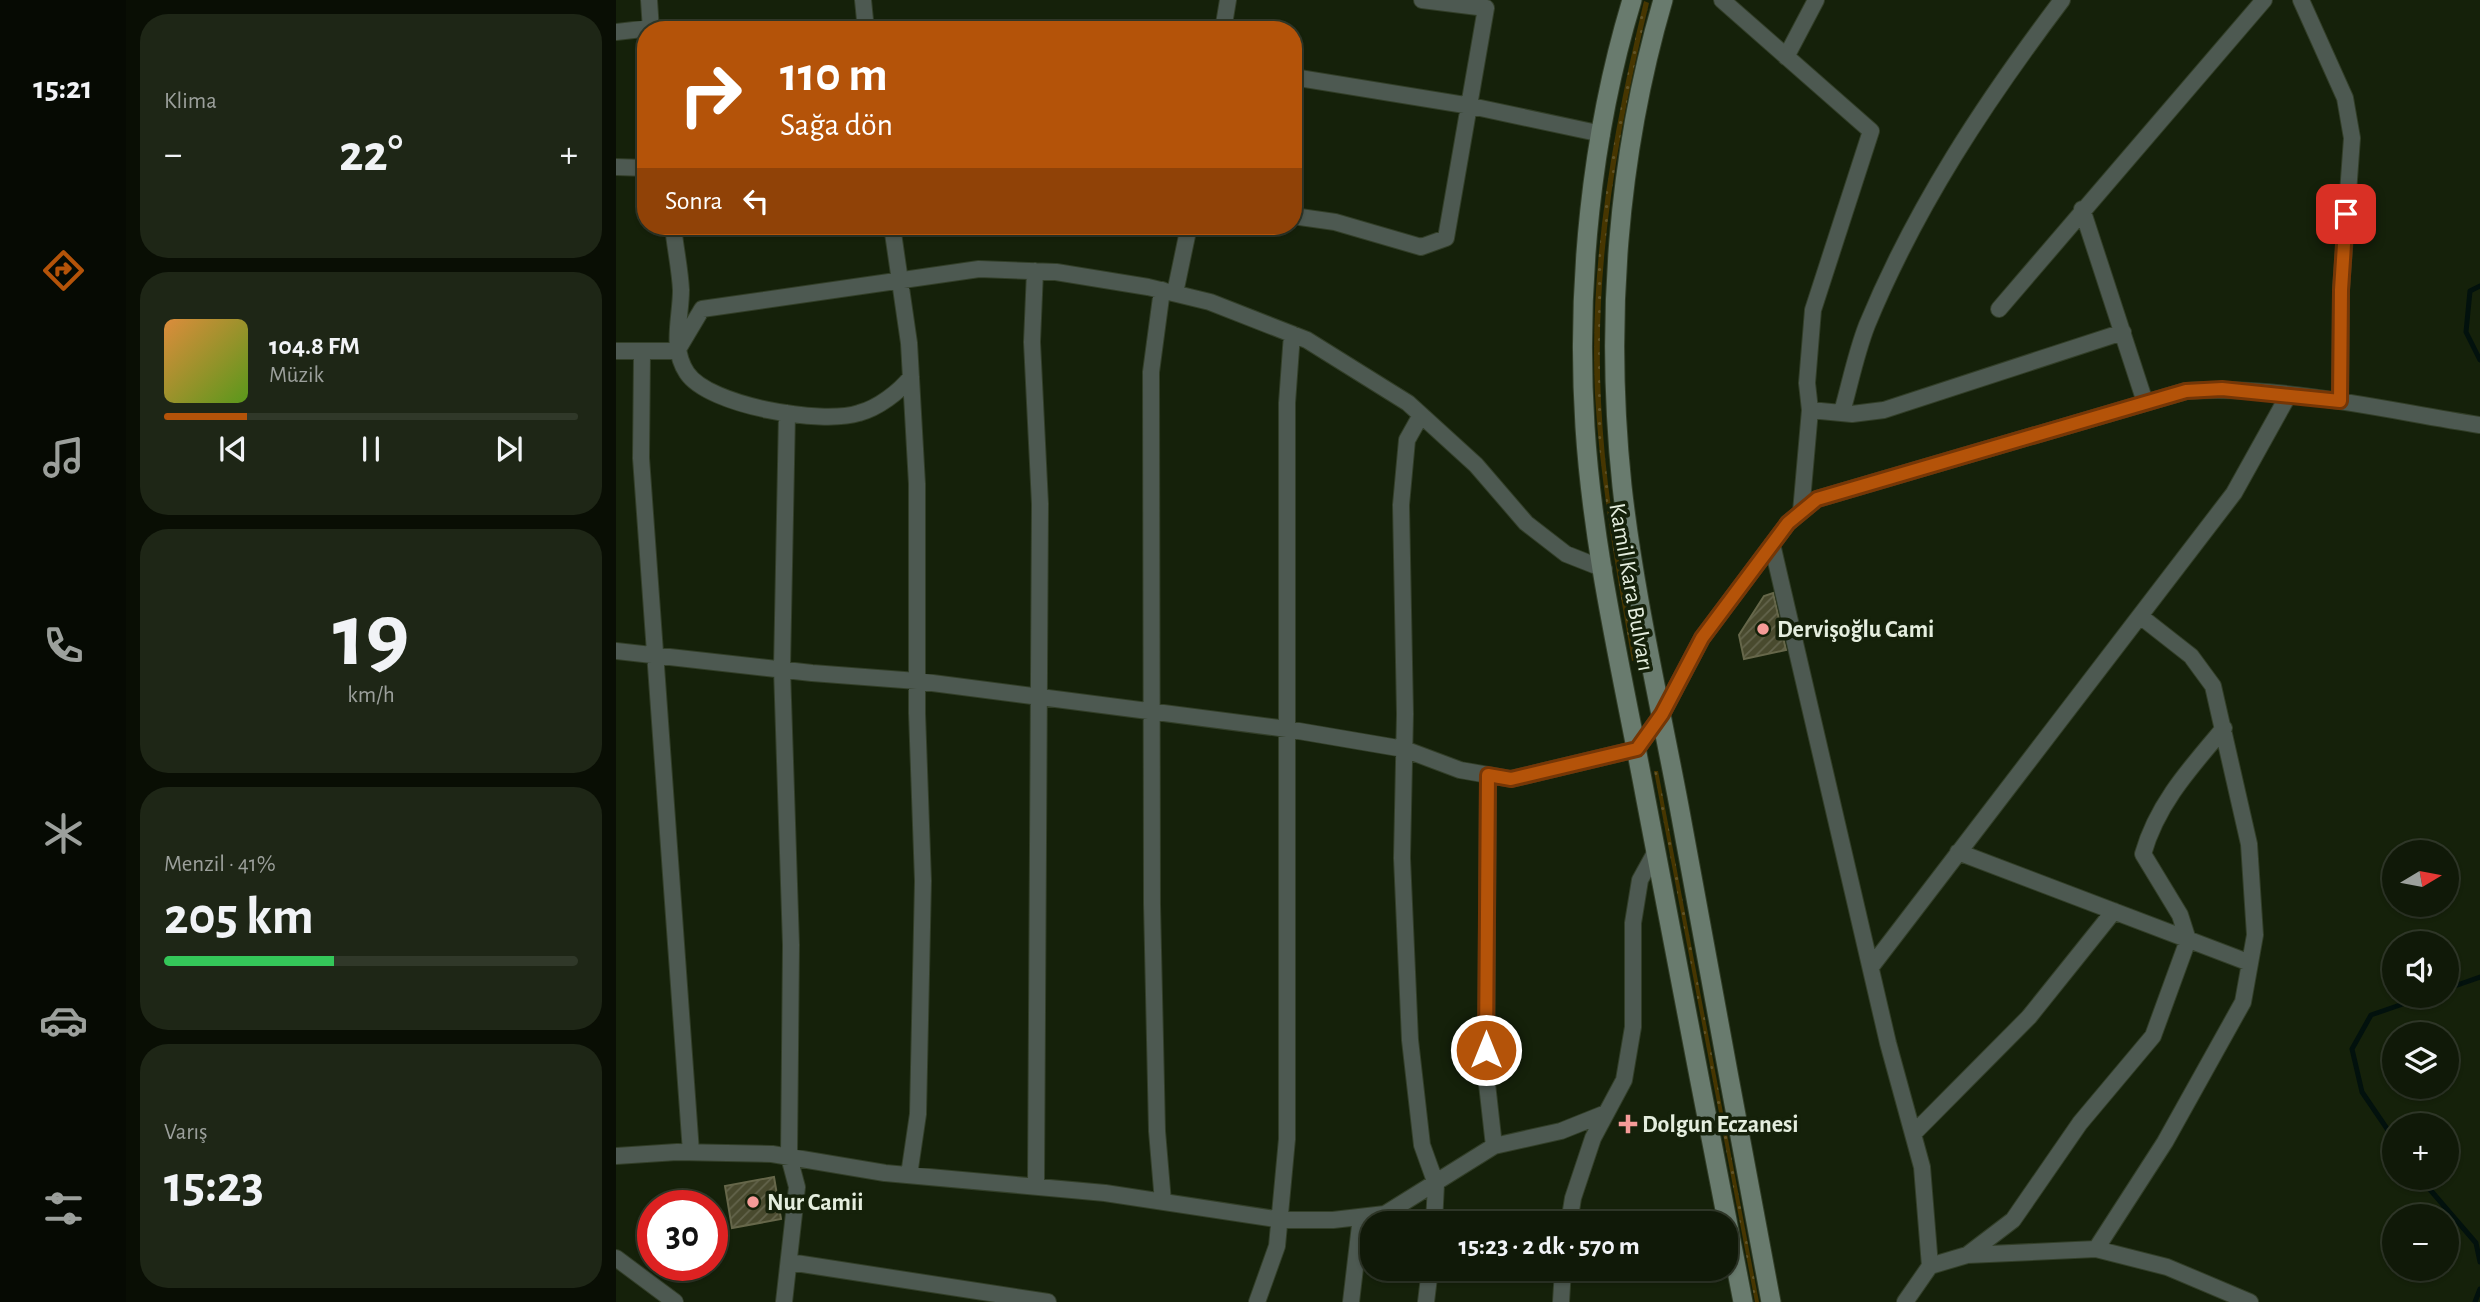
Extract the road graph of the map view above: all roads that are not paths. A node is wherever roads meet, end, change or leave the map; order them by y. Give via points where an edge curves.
1 (649, 0) edge
2 (863, 0) edge
3 (1228, 0) edge
4 (1422, 0) edge
5 (1632, 0) edge
6 (1663, 0) edge
7 (1722, 0) edge
8 (1816, 0) edge
9 (2062, 0) edge
10 (2264, 0) edge
11 (2301, 0) edge
12 (650, 21) edge
13 (865, 21) edge
14 (1224, 21) edge
15 (637, 30) edge
16 (616, 32) edge
17 (1786, 57) junction
18 (1302, 78) edge
19 (1471, 106) junction
20 (1602, 134) junction
21 (616, 167) edge
22 (637, 168) edge
23 (2082, 209) junction
24 (1302, 217) edge
25 (674, 235) edge
26 (893, 235) edge
27 (1186, 235) edge
28 (1035, 271) junction
29 (900, 281) junction
30 (1169, 292) junction
31 (1999, 309) dead end
32 (2123, 332) junction
33 (1292, 334) junction
34 (616, 351) edge
35 (677, 351) junction
36 (642, 353) junction
37 (911, 377) junction
38 (2288, 396) junction
39 (2340, 401) junction
40 (2145, 402) junction
41 (1810, 410) junction
42 (1842, 412) junction
43 (787, 413) junction
44 (1421, 415) junction
45 (2476, 424) edge
46 (1801, 512) junction
47 (1772, 544) junction
48 (1604, 569) junction
49 (2140, 616) junction
50 (616, 651) edge
51 (654, 655) junction
52 (782, 670) junction
53 (917, 681) junction
54 (1037, 698) junction
55 (1153, 714) junction
56 (1662, 714) junction
57 (2224, 728) junction
58 (1287, 729) junction
59 (1404, 749) junction
60 (1637, 749) junction
61 (1488, 775) junction
62 (1656, 851) junction
63 (1958, 852) junction
64 (2115, 911) junction
65 (2188, 940) junction
66 (2250, 963) junction
67 (1871, 967) junction
68 (1606, 1113) junction
69 (1913, 1134) junction
70 (1494, 1146) junction
71 (691, 1152) junction
72 (616, 1156) edge
73 (789, 1157) junction
74 (909, 1175) junction
75 (1436, 1184) junction
76 (1036, 1185) junction
77 (1163, 1202) junction
78 (1390, 1211) edge
79 (1435, 1211) edge
80 (1571, 1211) edge
81 (1360, 1217) edge
82 (1282, 1220) junction
83 (1360, 1226) edge
84 (2096, 1249) junction
85 (1967, 1255) junction
86 (616, 1258) edge
87 (789, 1262) junction
88 (1930, 1266) junction
89 (1429, 1281) edge
90 (1562, 1281) edge
91 (675, 1302) edge
92 (783, 1302) edge
93 (1048, 1302) edge
94 (1256, 1302) edge
95 (1351, 1302) edge
96 (1426, 1302) edge
97 (1561, 1302) edge
98 (1743, 1302) edge
99 (1771, 1302) edge
100 (1905, 1302) edge
101 (2250, 1302) edge

1 - 12 street
2 - 13 street
3 - 14 street
4 - 19 street via 1486,8
5 - 20 main road, Kamil Kara Bulvarı
6 - 56 main road, Kamil Kara Bulvarı via 1630,159 1617,261 1613,342 1623,488
7 - 17 street
8 - 17 street
9 - 42 street via 1999,84 1938,179 1867,327
10 - 23 street
11 - 39 street via 2345,99 2352,138 2341,290
15 - 16 street
17 - 41 street via 1871,131 1814,310 1807,383
18 - 19 street
19 - 20 street
19 - 24 street via 1446,239 1421,247
20 - 48 main road, Kamil Kara Bulvarı via 1588,244 1583,353 1587,451
21 - 22 street
23 - 31 street
23 - 32 street
25 - 35 street via 681,289
26 - 29 street
27 - 30 street
28 - 29 street via 979,269
28 - 30 street
28 - 54 street via 1032,342 1040,504
29 - 35 street via 702,309
29 - 37 street
30 - 33 street via 1210,302
30 - 55 street via 1151,372
32 - 40 street
32 - 42 street via 1884,410
33 - 44 street via 1408,402
33 - 58 street via 1287,403
34 - 36 street
35 - 36 street
35 - 43 street via 688,375 720,396
36 - 51 street via 641,458
37 - 43 street via 900,390 860,413 817,419
37 - 53 street via 917,484
38 - 39 street
38 - 40 street via 2222,389 2186,391
38 - 49 street via 2234,494
39 - 45 street
40 - 46 street via 1817,499
41 - 42 street
41 - 46 street
43 - 52 street
44 - 48 street via 1476,466 1526,523 1566,554
44 - 59 street via 1407,440 1401,505
46 - 47 street
47 - 56 street via 1702,638
47 - 67 street
48 - 60 main road, Kamil Kara Bulvarı
49 - 57 street via 2191,656 2214,686
49 - 63 street
50 - 51 street
51 - 52 street
51 - 71 street
52 - 53 street
52 - 73 street via 791,945
53 - 54 street
53 - 74 street via 923,881 918,1114
54 - 55 street
54 - 76 street
55 - 58 street
55 - 77 street via 1156,1104
56 - 60 street
56 - 99 main road, Kamil Kara Bulvarı
57 - 65 street via 2173,788 2143,854 2180,915
57 - 66 street via 2249,844 2255,935
58 - 59 street
58 - 82 street via 1290,975
59 - 61 street via 1460,770
59 - 75 street via 1402,858 1409,1040 1422,1145
60 - 61 street via 1511,779
60 - 62 main road, Kamil Kara Bulvarı
61 - 70 street via 1486,1075
62 - 68 street via 1640,880 1633,923 1633,1027 1624,1080
62 - 98 main road, Kamil Kara Bulvarı
63 - 64 street
63 - 67 street
64 - 65 street
64 - 69 street via 2029,1017
65 - 66 street
65 - 85 street via 2153,1035 2080,1123 2013,1220
66 - 84 street via 2243,1002 2165,1142
67 - 69 street
68 - 70 street via 1561,1130
68 - 80 street via 1593,1138
69 - 88 street via 1922,1167
70 - 75 street
71 - 72 street
71 - 73 street
73 - 74 street
73 - 87 street via 797,1187
74 - 76 street
75 - 78 street
75 - 79 street
76 - 77 street
77 - 82 street
81 - 82 street
82 - 94 street
83 - 95 street
84 - 85 street
84 - 101 street via 2167,1268
85 - 88 street
86 - 91 street
87 - 92 street
87 - 93 street
88 - 100 street
89 - 96 street
90 - 97 street

